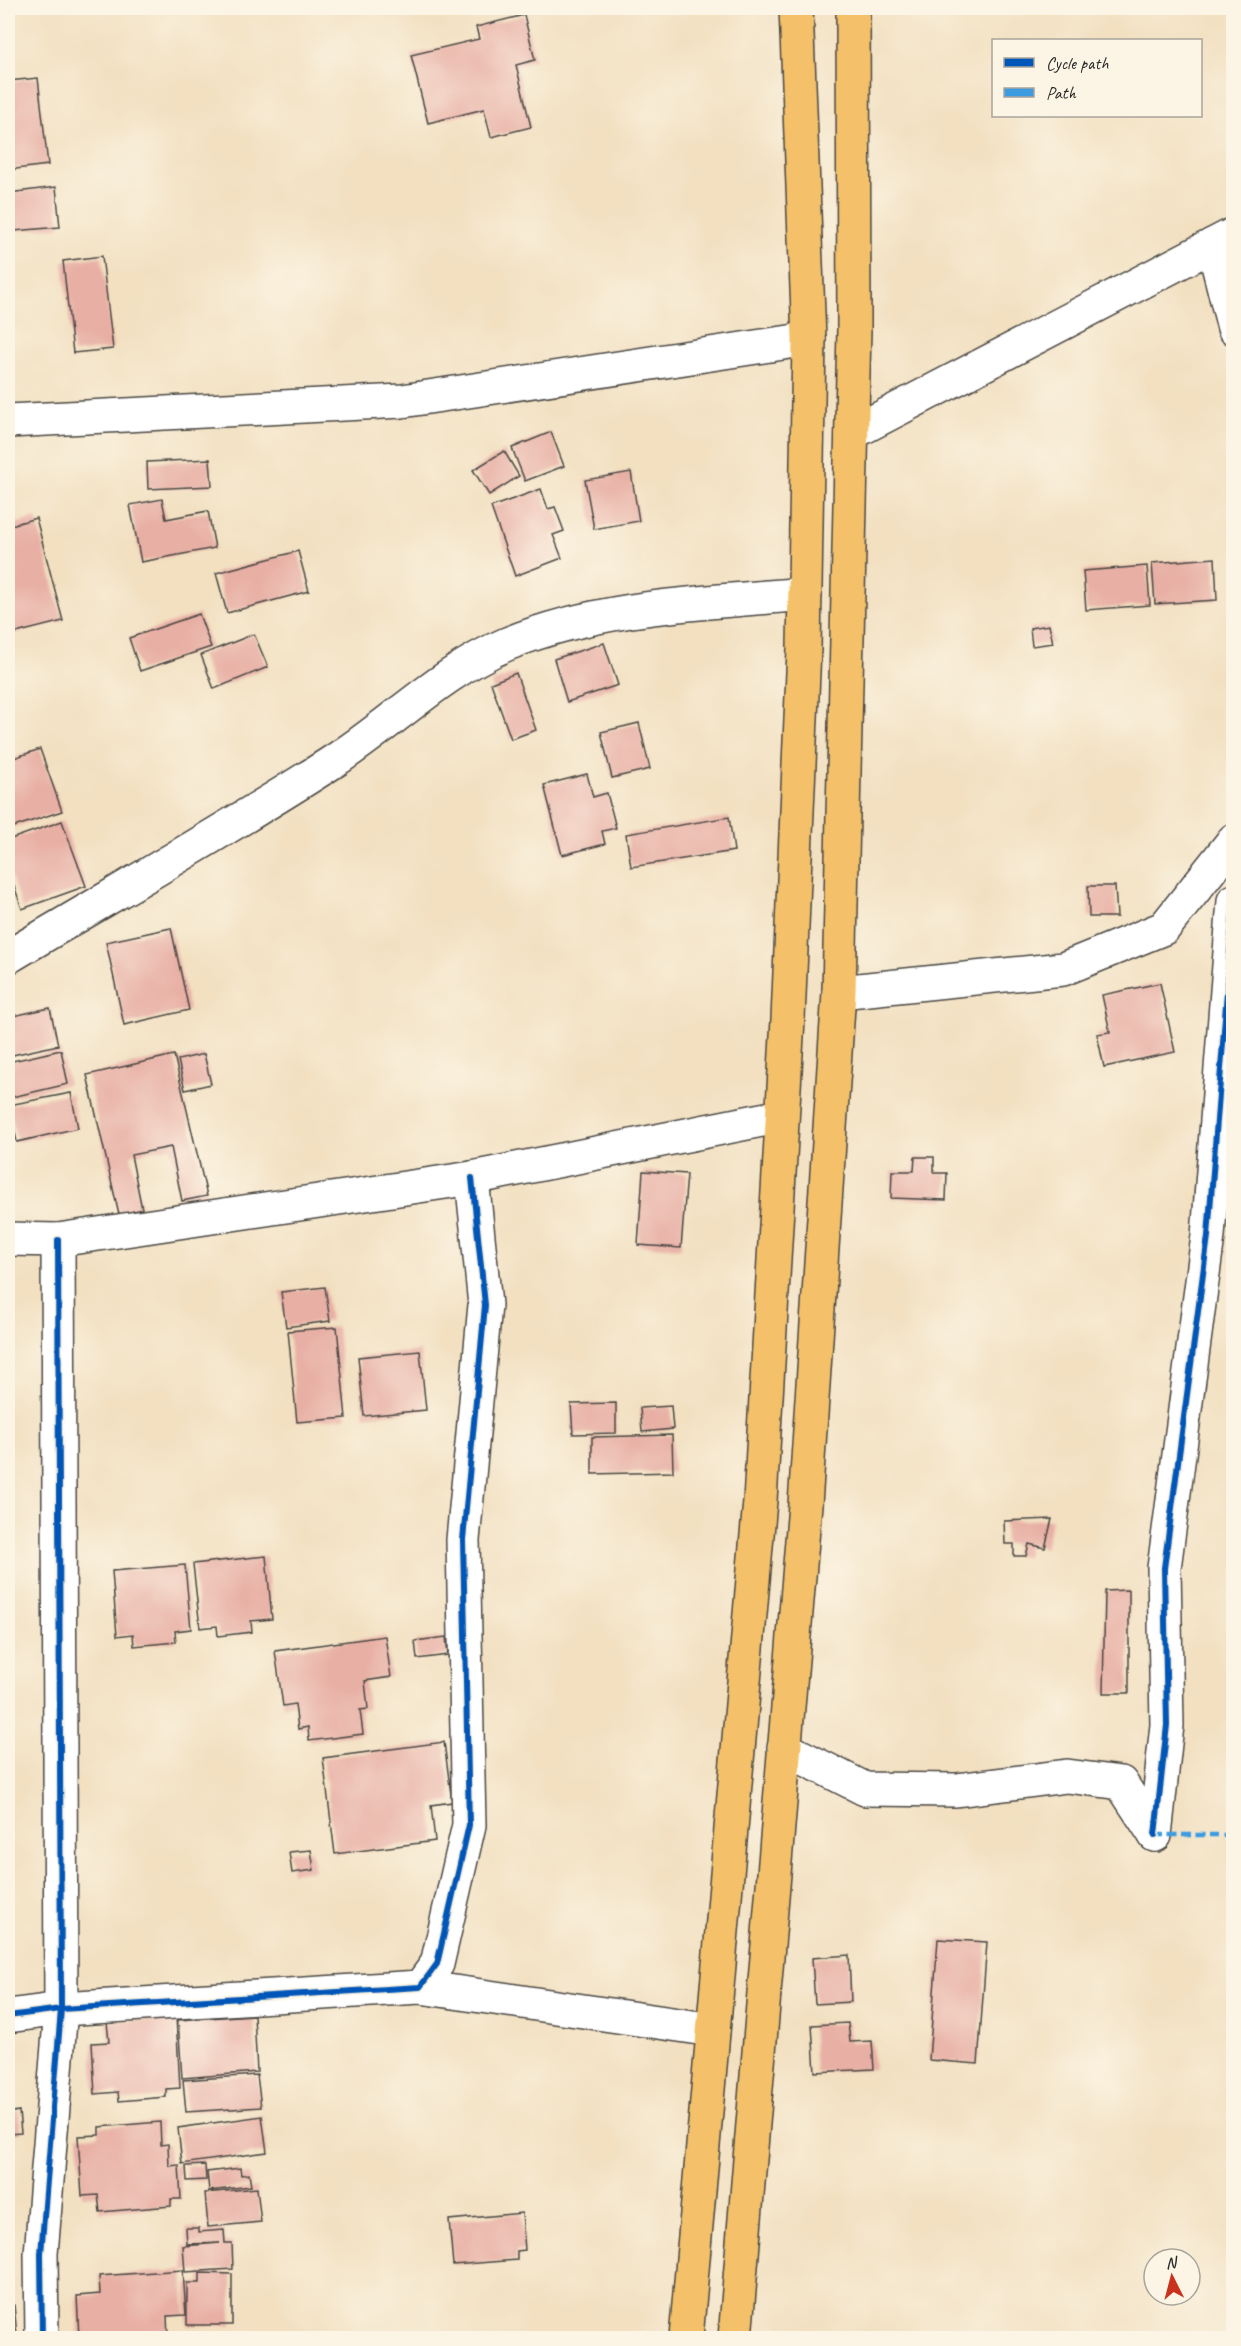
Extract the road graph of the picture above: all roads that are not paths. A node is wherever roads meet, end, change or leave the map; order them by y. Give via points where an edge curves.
1 (796, 8) edge
2 (853, 8) edge
3 (1223, 239) edge
4 (1233, 328) edge
5 (808, 339) junction
6 (8, 420) edge
7 (852, 433) junction
8 (805, 594) junction
9 (1233, 840) edge
10 (1233, 901) edge
11 (8, 957) edge
12 (839, 992) junction
13 (782, 1116) junction
14 (472, 1178) junction
15 (8, 1239) edge
16 (58, 1240) junction
17 (784, 1748) junction
18 (420, 1987) junction
19 (62, 2009) junction
20 (8, 2016) edge
21 (713, 2030) junction
22 (42, 2338) edge
23 (686, 2338) edge
24 (735, 2338) edge

1 - 5 main road
2 - 7 main road
3 - 4 street
3 - 7 street
5 - 6 street via 402,401
5 - 8 main road
7 - 12 main road
8 - 11 street via 638,609 565,624 506,645 452,673 337,759 215,836
8 - 13 main road
9 - 12 street via 1164,927 1063,969
10 - 17 street via 1208,1236 1164,1568 1167,1725 1155,1835 1120,1783 1067,1776 956,1790 865,1789
12 - 17 main road via 805,1505
13 - 14 street
13 - 21 main road via 760,1502
14 - 16 street
14 - 18 street via 485,1305 463,1540 469,1825 437,1964
15 - 16 street
16 - 19 street
17 - 24 main road
18 - 19 street
18 - 21 street
19 - 20 street
19 - 22 street via 41,2254
21 - 23 main road

